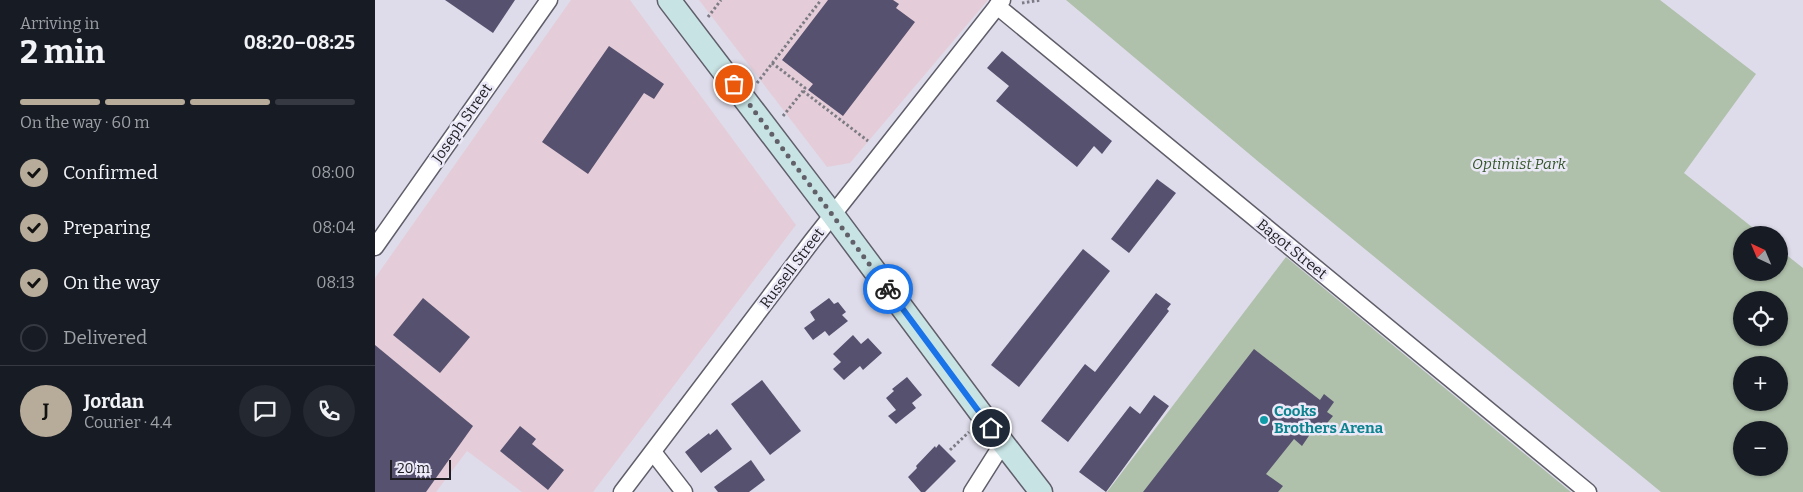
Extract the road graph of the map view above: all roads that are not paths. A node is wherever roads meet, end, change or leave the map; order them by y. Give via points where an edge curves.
1 (549, 0) edge
2 (669, 0) edge
3 (999, 3) edge
4 (833, 215) junction
5 (375, 247) edge
6 (1003, 443) junction
7 (653, 452) junction
8 (622, 492) edge
9 (684, 492) edge
10 (972, 492) edge
11 (1041, 492) edge
12 (1587, 492) edge

1 - 5 street, Joseph Street
2 - 4 main road
3 - 4 street, Russell Street
3 - 12 street, Bagot Street
4 - 6 main road
4 - 7 street, Russell Street
6 - 10 street
6 - 11 main road
7 - 8 street, Russell Street
7 - 9 street

